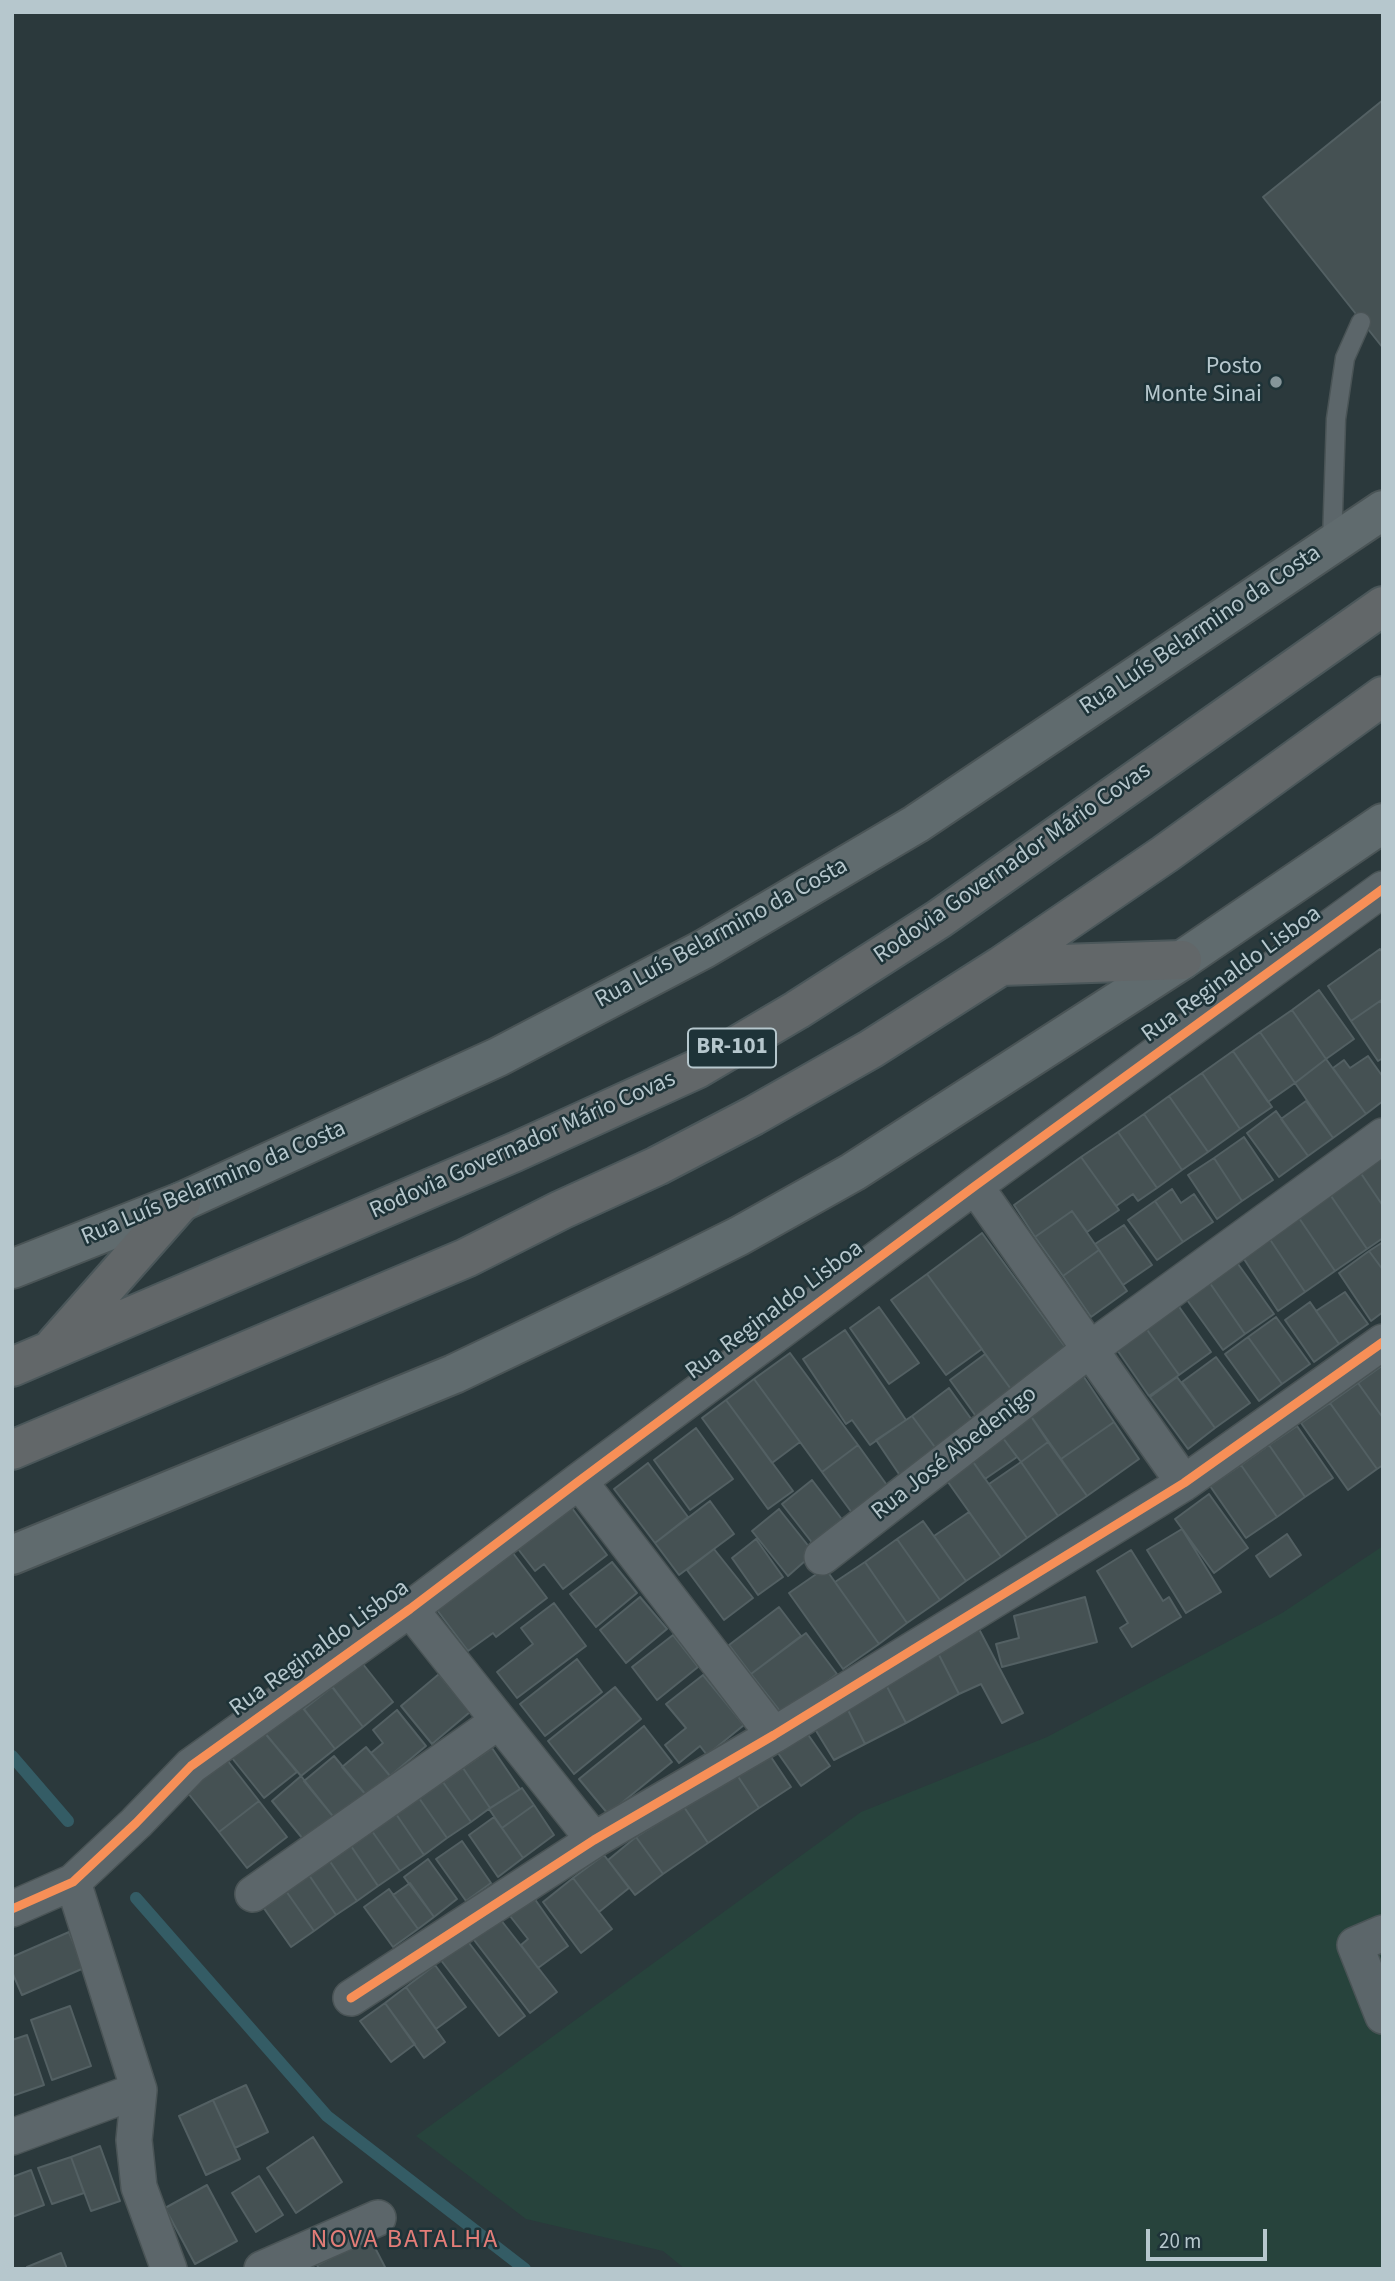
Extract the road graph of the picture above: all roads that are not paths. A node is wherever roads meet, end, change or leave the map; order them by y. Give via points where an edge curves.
1 (1361, 322) dead end
2 (1383, 510) edge
3 (1332, 543) junction
4 (1383, 606) edge
5 (1383, 696) edge
6 (1383, 823) edge
7 (1383, 889) edge
8 (1182, 960) junction
9 (1002, 966) junction
10 (1383, 1136) edge
11 (975, 1186) junction
12 (181, 1202) junction
13 (12, 1269) edge
14 (1383, 1342) edge
15 (1089, 1350) junction
16 (48, 1353) junction
17 (12, 1367) edge
18 (12, 1450) edge
19 (579, 1481) junction
20 (1184, 1483) junction
21 (12, 1555) edge
22 (822, 1557) dead end
23 (410, 1609) junction
24 (499, 1721) junction
25 (774, 1735) junction
26 (594, 1840) junction
27 (73, 1882) junction
28 (253, 1895) dead end
29 (12, 1909) edge
30 (1383, 1933) edge
31 (351, 1998) dead end
32 (1383, 2016) edge
33 (139, 2090) junction
34 (12, 2137) edge
35 (378, 2218) dead end
36 (169, 2269) edge
37 (261, 2269) edge

1 - 3 lane via 1345,358 1336,419
2 - 3 main road, Rua Luís Belarmino da Costa
3 - 12 main road, Rua Luís Belarmino da Costa via 916,824 704,949 498,1057
4 - 16 highway, Rodovia Governador Mário Covas / BR-101 via 939,919 697,1069
5 - 9 highway, BR-101
6 - 8 main road
7 - 11 street, Rua Reginaldo Lisboa
8 - 9 highway
8 - 21 main road via 853,1172 674,1269 454,1374
9 - 18 highway, BR-101 via 871,1049 657,1166 466,1258
10 - 15 street, Rua José Abedenigo
11 - 15 street
11 - 19 street, Rua Reginaldo Lisboa
12 - 13 main road, Rua Luís Belarmino da Costa
12 - 16 highway
14 - 20 street
15 - 20 street
15 - 22 street, Rua José Abedenigo
16 - 17 highway, Rodovia Governador Mário Covas / BR-101
19 - 23 street, Rua Reginaldo Lisboa
19 - 25 street
20 - 25 street
23 - 24 street
23 - 27 street, Rua Reginaldo Lisboa via 191,1766
24 - 26 street
24 - 28 street
25 - 26 street
26 - 31 street
27 - 29 street, Rua Reginaldo Lisboa
27 - 33 street
30 - 32 street via 1355,1945
33 - 34 street
33 - 36 street via 134,2140 139,2187
35 - 37 street

